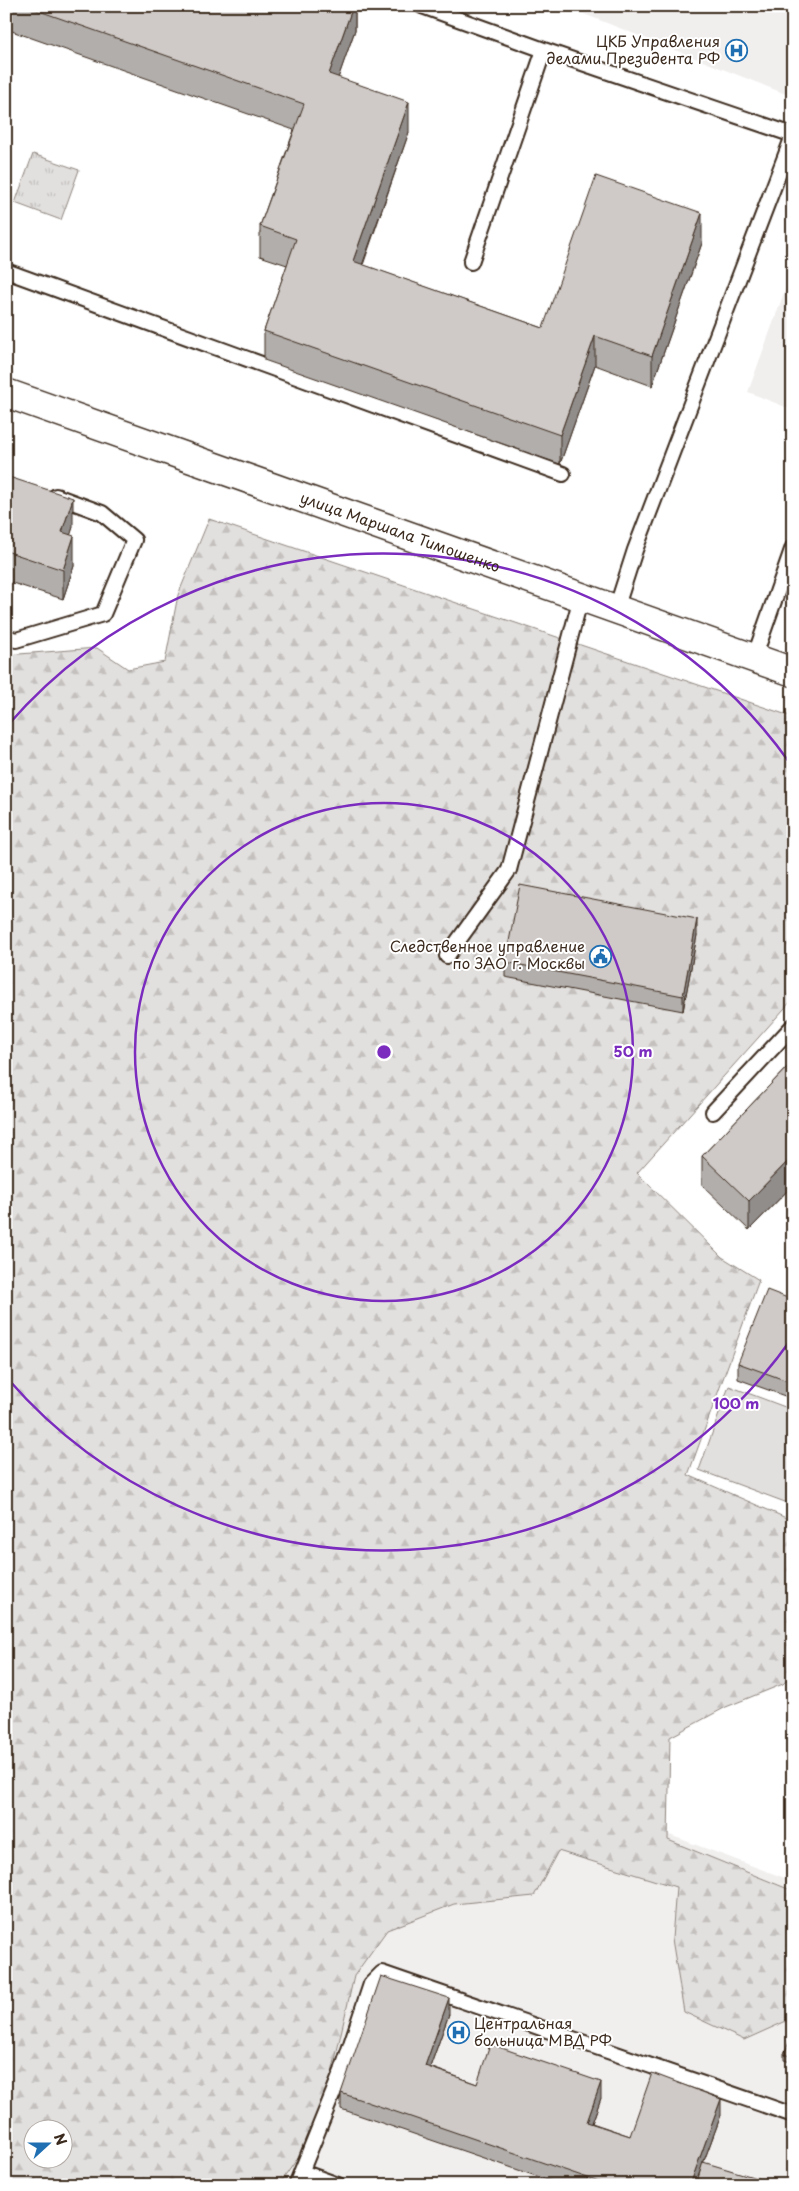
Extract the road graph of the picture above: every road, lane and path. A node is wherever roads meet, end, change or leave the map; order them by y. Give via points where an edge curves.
1 (422, 6) edge
2 (544, 50) junction
3 (793, 136) edge
4 (471, 262) dead end
5 (6, 271) edge
6 (6, 393) edge
7 (563, 474) dead end
8 (41, 491) edge
9 (793, 547) edge
10 (581, 597) junction
11 (616, 609) junction
12 (6, 637) edge
13 (754, 658) junction
14 (793, 672) edge
15 (447, 956) dead end
16 (793, 1026) edge
17 (712, 1112) dead end
18 (793, 2115) edge
19 (302, 2172) junction
20 (296, 2185) edge
21 (338, 2185) edge

1 - 2 lane
2 - 3 lane
2 - 4 lane
3 - 11 lane via 635,550
5 - 7 lane
6 - 10 street, улица Маршала Тимошенко
8 - 12 lane via 102,513 134,540 103,614 16,640
9 - 13 lane
10 - 11 street, улица Маршала Тимошенко
10 - 15 lane via 509,870
11 - 13 street, улица Маршала Тимошенко
13 - 14 street, улица Маршала Тимошенко
16 - 17 lane
18 - 19 lane via 382,1973 371,1984 342,2071
19 - 20 lane
19 - 21 lane

